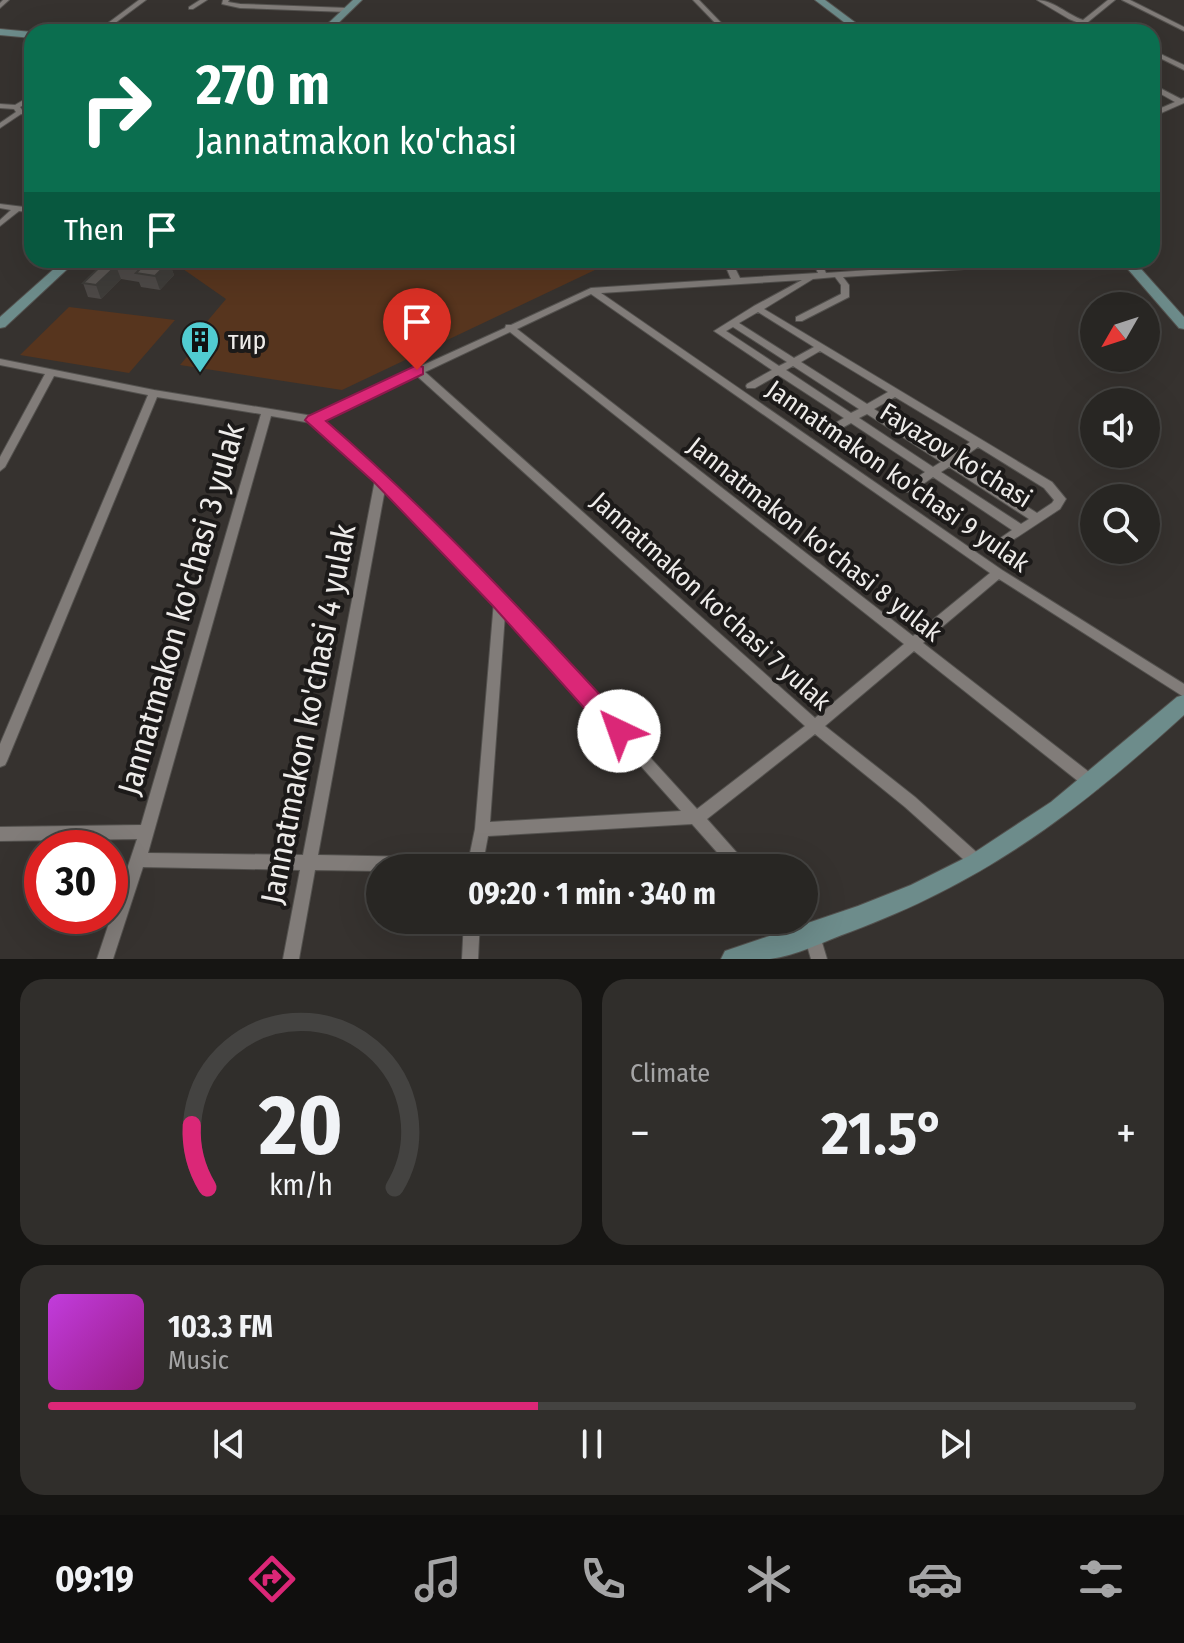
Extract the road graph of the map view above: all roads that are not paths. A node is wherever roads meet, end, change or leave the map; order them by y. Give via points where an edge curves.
1 (6, 0) edge
2 (143, 0) edge
3 (204, 0) edge
4 (226, 0) edge
5 (358, 0) edge
6 (696, 0) edge
7 (819, 0) edge
8 (1040, 0) edge
9 (1112, 0) edge
10 (1125, 0) edge
11 (0, 6) edge
12 (191, 8) dead end
13 (347, 10) junction
14 (1086, 21) junction
15 (110, 24) edge
16 (332, 24) edge
17 (719, 24) edge
18 (852, 24) edge
19 (1083, 24) edge
20 (1093, 24) edge
21 (1184, 29) edge
22 (0, 32) edge
23 (24, 34) edge
24 (1160, 56) edge
25 (1184, 68) edge
26 (1160, 90) edge
27 (1182, 101) edge
28 (24, 104) edge
29 (0, 106) edge
30 (18, 110) junction
31 (24, 111) edge
32 (1160, 111) edge
33 (0, 126) edge
34 (0, 206) edge
35 (17, 208) junction
36 (24, 209) edge
37 (0, 224) edge
38 (62, 268) edge
39 (731, 268) edge
40 (818, 268) edge
41 (891, 268) edge
42 (1133, 268) edge
43 (837, 274) junction
44 (819, 276) junction
45 (737, 282) junction
46 (591, 291) junction
47 (757, 308) junction
48 (799, 319) dead end
49 (733, 323) junction
50 (0, 324) edge
51 (1184, 325) edge
52 (509, 327) junction
53 (820, 347) junction
54 (0, 362) edge
55 (796, 362) junction
56 (417, 370) junction
57 (779, 370) junction
58 (51, 372) junction
59 (751, 386) dead end
60 (896, 392) junction
61 (154, 393) junction
62 (870, 409) junction
63 (267, 412) junction
64 (853, 418) junction
65 (314, 420) junction
66 (827, 432) dead end
67 (977, 443) junction
68 (950, 462) junction
69 (0, 467) edge
70 (934, 472) junction
71 (381, 479) junction
72 (908, 489) dead end
73 (1038, 519) junction
74 (1021, 530) junction
75 (993, 549) dead end
76 (998, 573) junction
77 (500, 600) junction
78 (914, 644) junction
79 (1184, 691) edge
80 (1184, 703) edge
81 (815, 726) junction
82 (0, 761) edge
83 (1093, 784) junction
84 (698, 817) junction
85 (482, 829) junction
86 (146, 832) junction
87 (0, 834) edge
88 (477, 854) edge
89 (729, 854) edge
90 (138, 860) junction
91 (307, 861) junction
92 (366, 863) edge
93 (978, 863) junction
94 (471, 934) edge
95 (802, 934) edge
96 (806, 937) junction
97 (105, 959) edge
98 (291, 959) edge
99 (470, 959) edge
100 (733, 959) edge
101 (819, 959) edge

1 - 11 street
2 - 15 street
3 - 12 street
4 - 13 street via 240,6
5 - 13 street
6 - 17 street
7 - 18 street
8 - 14 street
9 - 14 street
10 - 21 street
13 - 16 street
14 - 19 street
14 - 20 street
22 - 23 street
24 - 25 street
26 - 27 street
27 - 32 street
28 - 30 street
29 - 30 street
30 - 31 street
30 - 33 street
34 - 35 street
35 - 36 street
35 - 37 street
38 - 50 street
39 - 45 street
40 - 44 street
41 - 43 street
42 - 51 street
43 - 44 street
43 - 48 street via 846,295
44 - 45 street
44 - 47 street
45 - 46 street
46 - 52 street
46 - 76 street, Jannatmakon ko'chasi 9 yulak
47 - 49 street
47 - 53 street, Fayazov ko'chasi
49 - 55 street
49 - 57 street, Fayazov ko'chasi via 719,331
52 - 56 street
52 - 78 street, Jannatmakon ko'chasi 8 yulak
53 - 55 street
53 - 60 street, Fayazov ko'chasi
54 - 58 street
55 - 57 street
55 - 62 street
56 - 65 street
56 - 81 street, Jannatmakon ko'chasi 7 yulak
57 - 59 street
57 - 64 street, Fayazov ko'chasi
58 - 61 street
58 - 69 street
60 - 62 street
60 - 67 street, Fayazov ko'chasi
61 - 63 street
61 - 82 street
62 - 64 street
62 - 68 street
63 - 65 street
63 - 86 street, Jannatmakon ko'chasi 3 yulak
64 - 66 street
64 - 70 street, Fayazov ko'chasi
65 - 71 street
67 - 68 street
67 - 73 street, Fayazov ko'chasi via 1057,492 1056,506
68 - 70 street
68 - 73 street
70 - 72 street
70 - 74 street, Fayazov ko'chasi
71 - 77 street
71 - 91 street, Jannatmakon ko'chasi 4 yulak
73 - 74 street, Fayazov ko'chasi
74 - 75 street
76 - 78 street
76 - 79 street, Jannatmakon ko'chasi 9 yulak
77 - 84 street
77 - 85 street
78 - 81 street
78 - 83 street, Jannatmakon ko'chasi 8 yulak
80 - 83 street
81 - 84 street
81 - 93 street, Jannatmakon ko'chasi 7 yulak
83 - 93 street
84 - 85 street
84 - 89 street
85 - 88 street
86 - 87 street
86 - 90 street, Jannatmakon ko'chasi 3 yulak
90 - 91 street
90 - 97 street, Jannatmakon ko'chasi 3 yulak
91 - 92 street
91 - 98 street, Jannatmakon ko'chasi 4 yulak
93 - 96 street via 898,902
94 - 99 street
95 - 96 street
96 - 100 street
96 - 101 street

